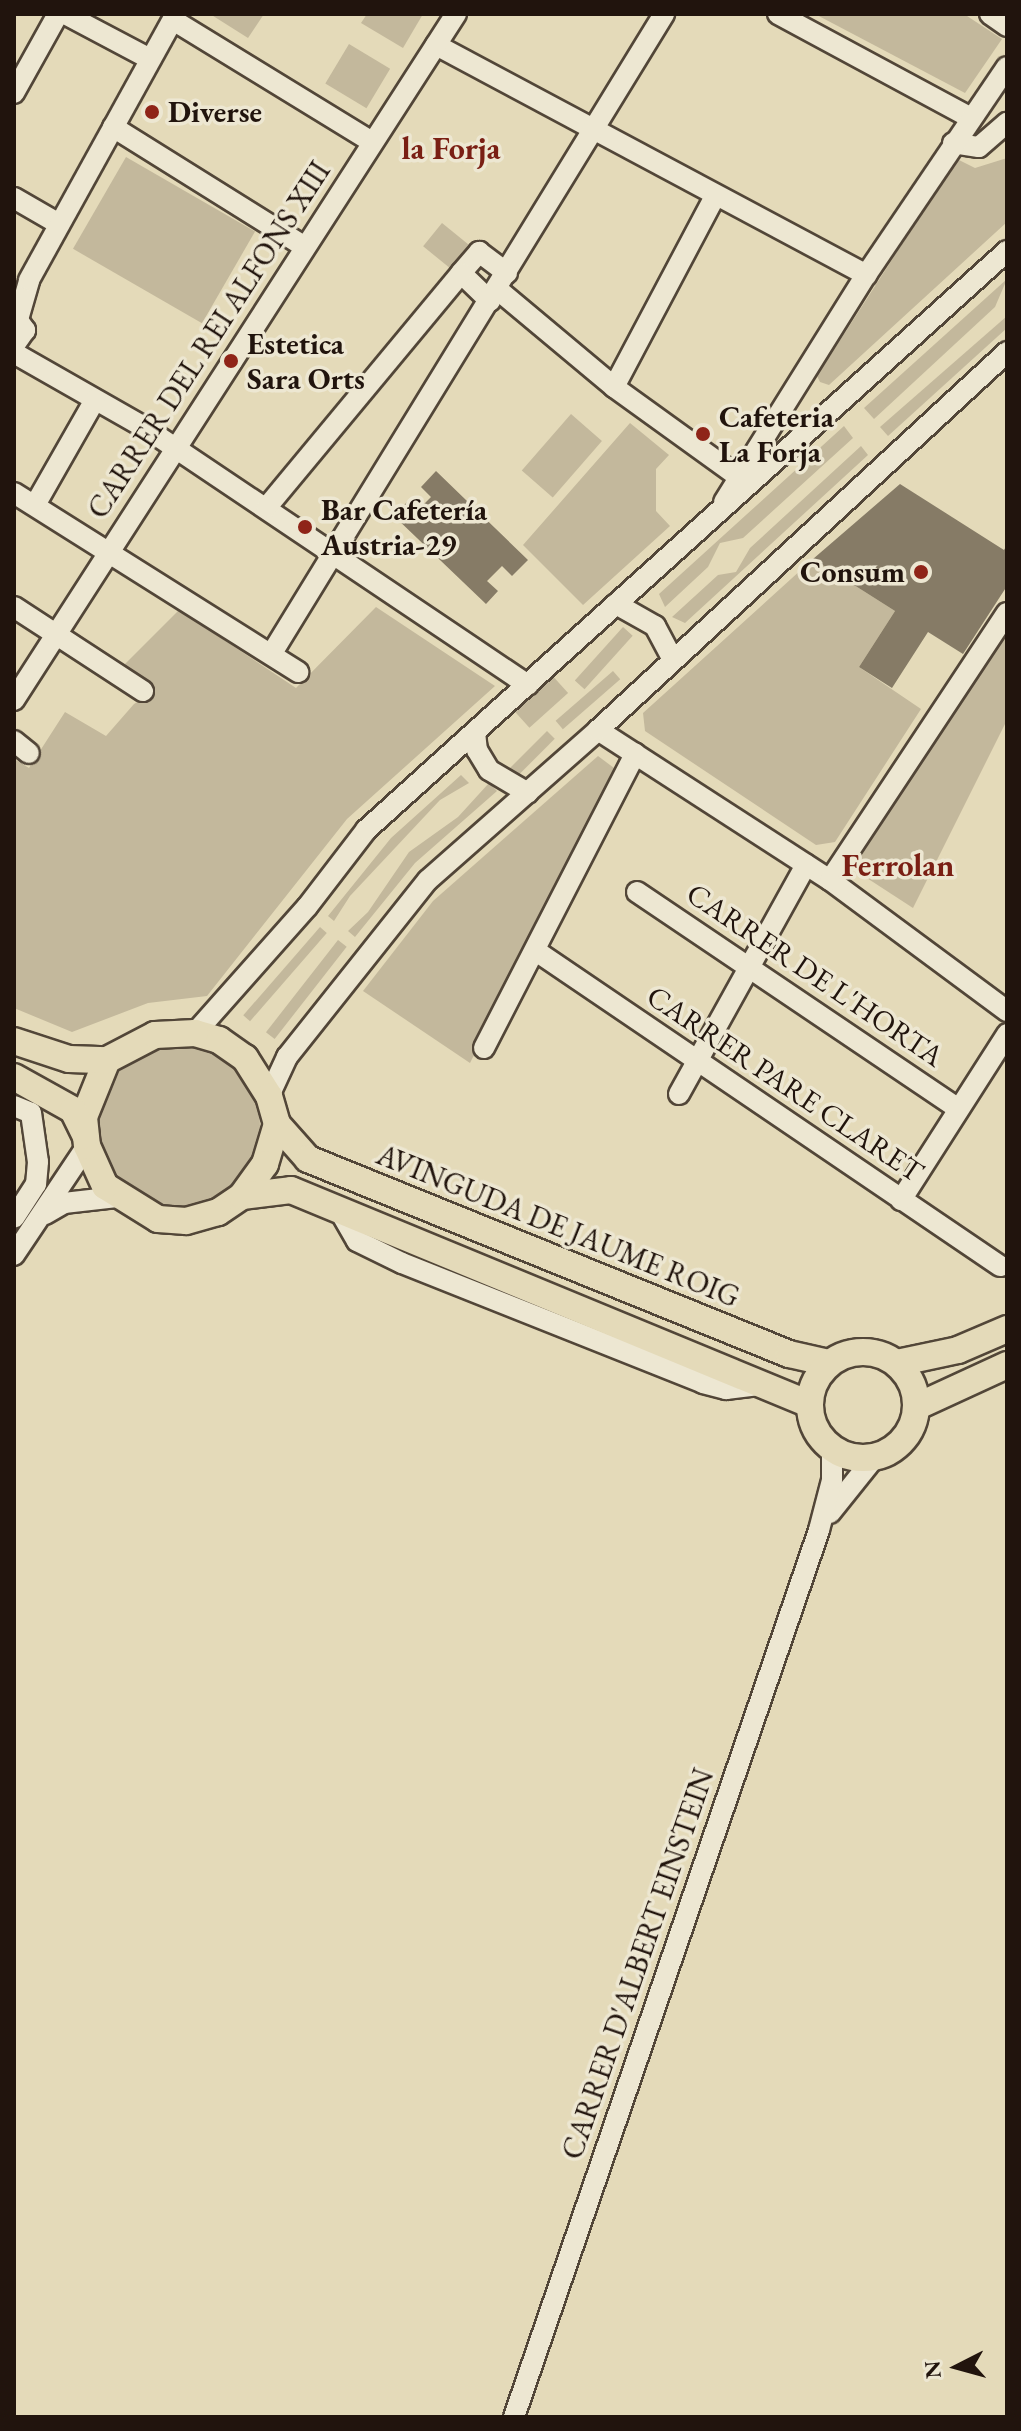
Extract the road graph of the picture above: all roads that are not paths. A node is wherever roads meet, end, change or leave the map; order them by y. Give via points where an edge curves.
1 (58, 14) edge
2 (65, 14) edge
3 (456, 14) edge
4 (664, 14) edge
5 (778, 14) edge
6 (990, 14) edge
7 (175, 17) edge
8 (1007, 26) edge
9 (436, 45) junction
10 (150, 59) junction
11 (1005, 74) edge
12 (14, 93) edge
13 (971, 118) junction
14 (1007, 123) edge
15 (113, 127) junction
16 (592, 133) junction
17 (372, 142) junction
18 (953, 143) junction
19 (715, 196) junction
20 (14, 198) edge
21 (59, 224) junction
22 (305, 247) junction
23 (1007, 251) edge
24 (461, 273) junction
25 (866, 275) junction
26 (21, 287) edge
27 (498, 288) junction
28 (17, 333) edge
29 (1007, 352) edge
30 (614, 387) junction
31 (95, 400) junction
32 (173, 447) junction
33 (746, 477) junction
34 (14, 493) edge
35 (35, 505) junction
36 (267, 507) junction
37 (110, 549) junction
38 (335, 552) junction
39 (616, 604) junction
40 (14, 607) edge
41 (1007, 613) edge
42 (56, 634) junction
43 (272, 653) junction
44 (673, 660) junction
45 (298, 672) dead end
46 (528, 685) junction
47 (143, 691) dead end
48 (14, 700) edge
49 (598, 730) junction
50 (475, 732) junction
51 (635, 754) junction
52 (528, 793) junction
53 (806, 865) junction
54 (830, 880) junction
55 (637, 892) dead end
56 (536, 951) junction
57 (750, 967) junction
58 (1007, 1011) edge
59 (195, 1033) junction
60 (1007, 1034) edge
61 (14, 1041) edge
62 (484, 1048) dead end
63 (107, 1060) junction
64 (698, 1060) junction
65 (14, 1077) edge
66 (679, 1094) dead end
67 (269, 1096) junction
68 (959, 1109) junction
69 (22, 1110) edge
70 (277, 1124) junction
71 (86, 1140) junction
72 (242, 1196) junction
73 (117, 1197) junction
74 (901, 1200) junction
75 (42, 1216) junction
76 (14, 1218) edge
77 (14, 1255) edge
78 (1000, 1266) dead end
79 (1007, 1329) edge
80 (829, 1363) junction
81 (897, 1363) junction
82 (1007, 1365) edge
83 (809, 1404) junction
84 (918, 1406) junction
85 (832, 1449) junction
86 (874, 1458) junction
87 (819, 1530) junction
88 (514, 2417) edge

1 - 12 street
2 - 10 street
3 - 9 street, CARRER DEL REI ALFONS XIII
4 - 16 street
5 - 13 street
6 - 8 street
7 - 10 street
7 - 17 street
9 - 16 street
9 - 17 street, CARRER DEL REI ALFONS XIII
10 - 15 street
11 - 13 street
13 - 18 street
14 - 18 street via 979,147
15 - 21 street
15 - 22 street
16 - 19 street
16 - 27 street
17 - 22 street, CARRER DEL REI ALFONS XIII
18 - 25 street
19 - 25 street
19 - 30 street
20 - 21 street
21 - 26 street
22 - 32 street, CARRER DEL REI ALFONS XIII
23 - 33 street
24 - 27 street
24 - 27 street via 479,252
24 - 36 street
25 - 33 street
26 - 28 street
27 - 30 street
27 - 38 street
28 - 31 street via 38,367
29 - 44 street
30 - 33 street
31 - 32 street
31 - 35 street
32 - 36 street
32 - 37 street, CARRER DEL REI ALFONS XIII
33 - 39 street
34 - 35 street
35 - 37 street
36 - 38 street
37 - 42 street, CARRER DEL REI ALFONS XIII
37 - 43 street
38 - 43 street
38 - 46 street
39 - 44 street via 655,626
39 - 46 street
40 - 42 street
41 - 54 street
42 - 47 street
42 - 48 street, CARRER DEL REI ALFONS XIII
43 - 45 street
44 - 49 street
46 - 50 street
49 - 51 street
49 - 52 street
50 - 52 street via 477,750 489,770
50 - 59 street via 366,830 276,944
51 - 53 street
51 - 56 street
52 - 67 street via 428,880 287,1057
53 - 54 street
53 - 57 street
54 - 58 street
55 - 57 street, CARRER DE L'HORTA
56 - 62 street
56 - 64 street, CARRER PARE CLARET
57 - 64 street
57 - 68 street, CARRER DE L'HORTA
59 - 63 main road via 155,1035
59 - 67 main road via 219,1040 245,1058
60 - 68 street
61 - 63 main road via 69,1059
63 - 71 main road via 92,1089
64 - 66 street
64 - 74 street, CARRER PARE CLARET
65 - 71 main road via 73,1110
67 - 70 main road
68 - 74 street
69 - 76 street via 36,1184
70 - 72 main road via 265,1164
70 - 80 main road, AVINGUDA DE JAUME ROIG via 308,1159 789,1354
71 - 73 main road via 105,1186
71 - 75 street
72 - 73 main road via 218,1212 186,1221 158,1219
72 - 83 main road via 291,1190
73 - 75 street via 64,1203
74 - 78 street, CARRER PARE CLARET
75 - 77 street
79 - 81 main road via 958,1350
80 - 81 main road via 863,1352
80 - 83 main road via 815,1381
81 - 84 main road via 912,1382
82 - 84 main road
83 - 85 main road via 815,1429
84 - 86 main road via 904,1439
85 - 86 main road via 852,1458
85 - 87 street, CARRER D'ALBERT EINSTEIN via 832,1480
86 - 87 street, CARRER D'ALBERT EINSTEIN via 848,1484
87 - 88 street, CARRER D'ALBERT EINSTEIN

